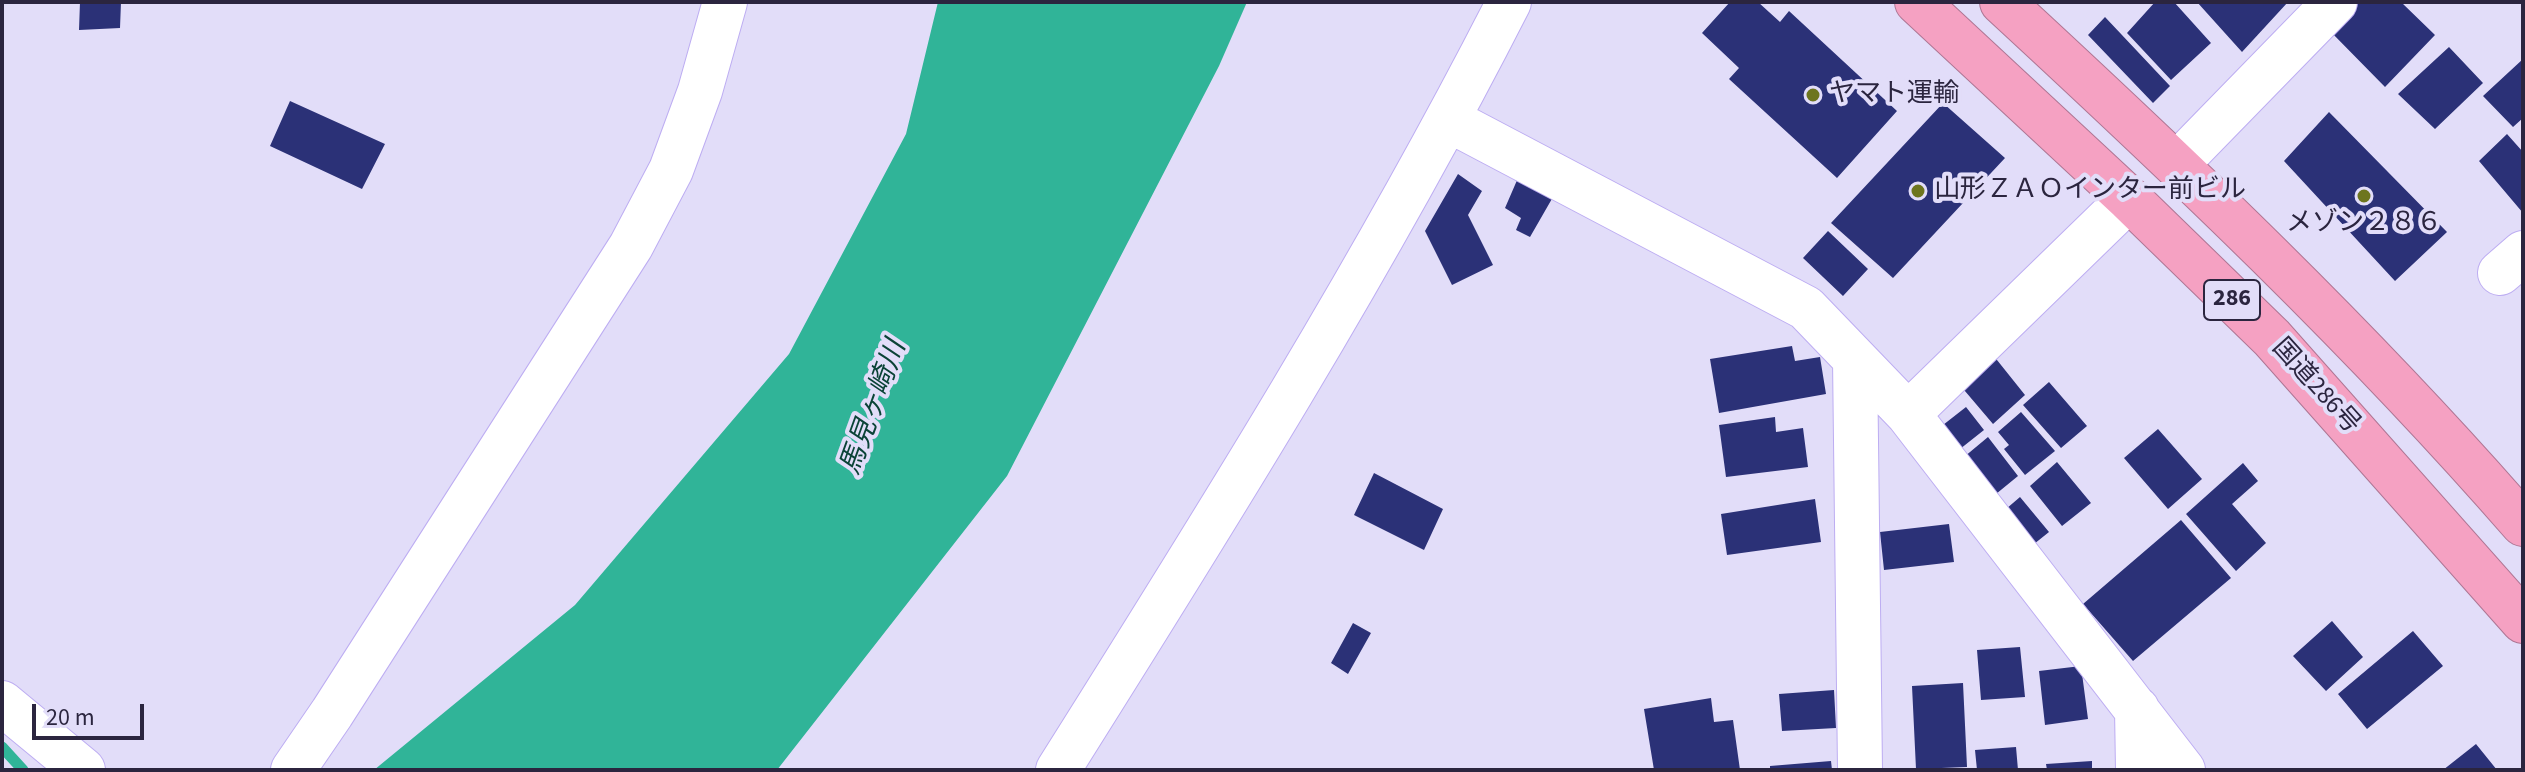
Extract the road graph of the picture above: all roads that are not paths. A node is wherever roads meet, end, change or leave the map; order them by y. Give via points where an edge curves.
1 (725, 2) edge
2 (1509, 2) edge
3 (1917, 2) edge
4 (2002, 2) edge
5 (2335, 2) edge
6 (1449, 120) junction
7 (2177, 164) junction
8 (2129, 199) junction
9 (1855, 359) junction
10 (1908, 414) junction
11 (2523, 524) edge
12 (2523, 621) edge
13 (2, 703) edge
14 (2137, 709) junction
15 (83, 770) edge
16 (293, 770) edge
17 (1058, 770) edge
18 (1860, 770) edge
19 (2138, 770) edge
20 (2183, 770) edge

1 - 16 street via 671,170 631,246
2 - 6 street
3 - 8 highway, 国道286号 / 286
4 - 7 highway, 286
5 - 7 street
6 - 9 street via 1806,308
6 - 17 street via 1233,493
7 - 11 highway, 286 via 2312,296
8 - 10 street
8 - 12 highway, 国道286号 / 286 via 2272,338
9 - 10 street
9 - 18 street
10 - 14 street
13 - 15 street
14 - 19 street
14 - 20 street

